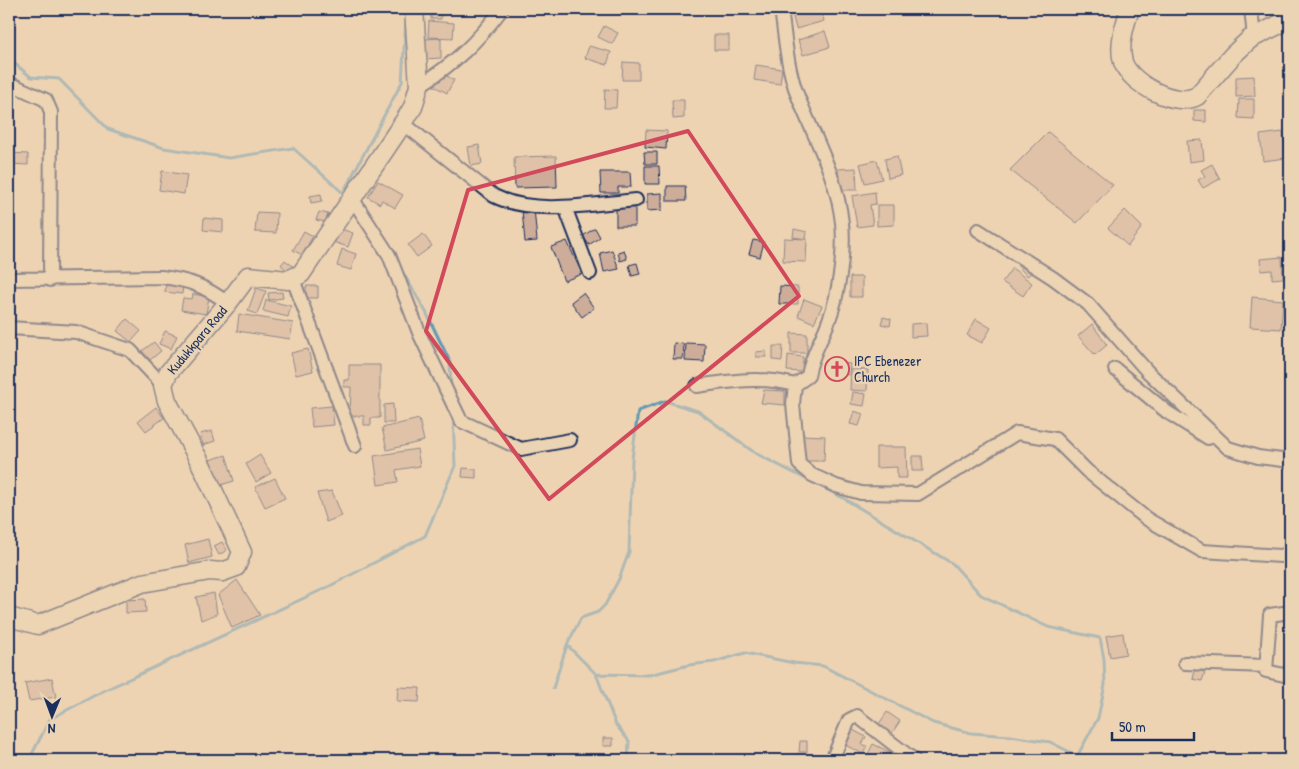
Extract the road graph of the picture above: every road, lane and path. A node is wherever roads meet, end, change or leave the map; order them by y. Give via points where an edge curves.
1 (414, 9) edge
2 (502, 9) edge
3 (781, 9) edge
4 (1130, 9) edge
5 (1251, 9) edge
6 (1290, 19) edge
7 (1254, 37) junction
8 (9, 83) edge
9 (419, 86) junction
10 (403, 123) junction
11 (352, 198) junction
12 (636, 200) dead end
13 (565, 207) junction
14 (978, 230) dead end
15 (590, 273) dead end
16 (9, 279) edge
17 (293, 279) junction
18 (50, 280) junction
19 (228, 303) junction
20 (9, 328) edge
21 (1116, 369) dead end
22 (163, 385) junction
23 (795, 385) junction
24 (697, 386) dead end
25 (570, 440) dead end
26 (355, 446) dead end
27 (1228, 448) junction
28 (1290, 461) edge
29 (1290, 553) edge
30 (1290, 612) edge
31 (9, 617) edge
32 (1185, 663) dead end
33 (1266, 666) junction
34 (1290, 674) edge
35 (832, 760) edge
36 (914, 760) edge

1 - 9 street
2 - 9 street via 467,52 446,70
3 - 23 street via 790,71 828,162 842,223 837,298 810,360 808,376
4 - 7 street via 1122,42 1123,62 1132,76 1146,86 1182,101 1197,96 1233,55
5 - 7 street
6 - 7 street
8 - 18 street via 46,100 51,112
9 - 10 street via 414,107
10 - 11 street
10 - 13 street via 494,196 506,202
11 - 17 street via 301,274
11 - 25 street via 389,254 420,335 462,420 521,449
12 - 13 street
13 - 15 street
14 - 27 street via 1088,304 1153,377
16 - 18 street
17 - 19 street, Kudukkpara Road via 248,276
17 - 26 street
18 - 19 street via 161,277 184,280 206,288
19 - 22 street, Kudukkpara Road via 168,373
20 - 22 street via 76,332 130,350
21 - 27 street via 1167,412 1199,434
22 - 31 street, Kudukkpara Road via 167,401 242,552 236,567 222,572 210,571 142,583 38,625
23 - 24 street via 762,380
23 - 29 street via 793,404 799,464 812,475 836,486 861,493 918,494 1017,433 1055,438 1088,471 1147,519 1202,551 1281,556
27 - 28 street via 1258,457
30 - 33 street via 1270,615
32 - 33 street
33 - 34 street via 1266,671
35 - 36 street via 849,720 857,716

